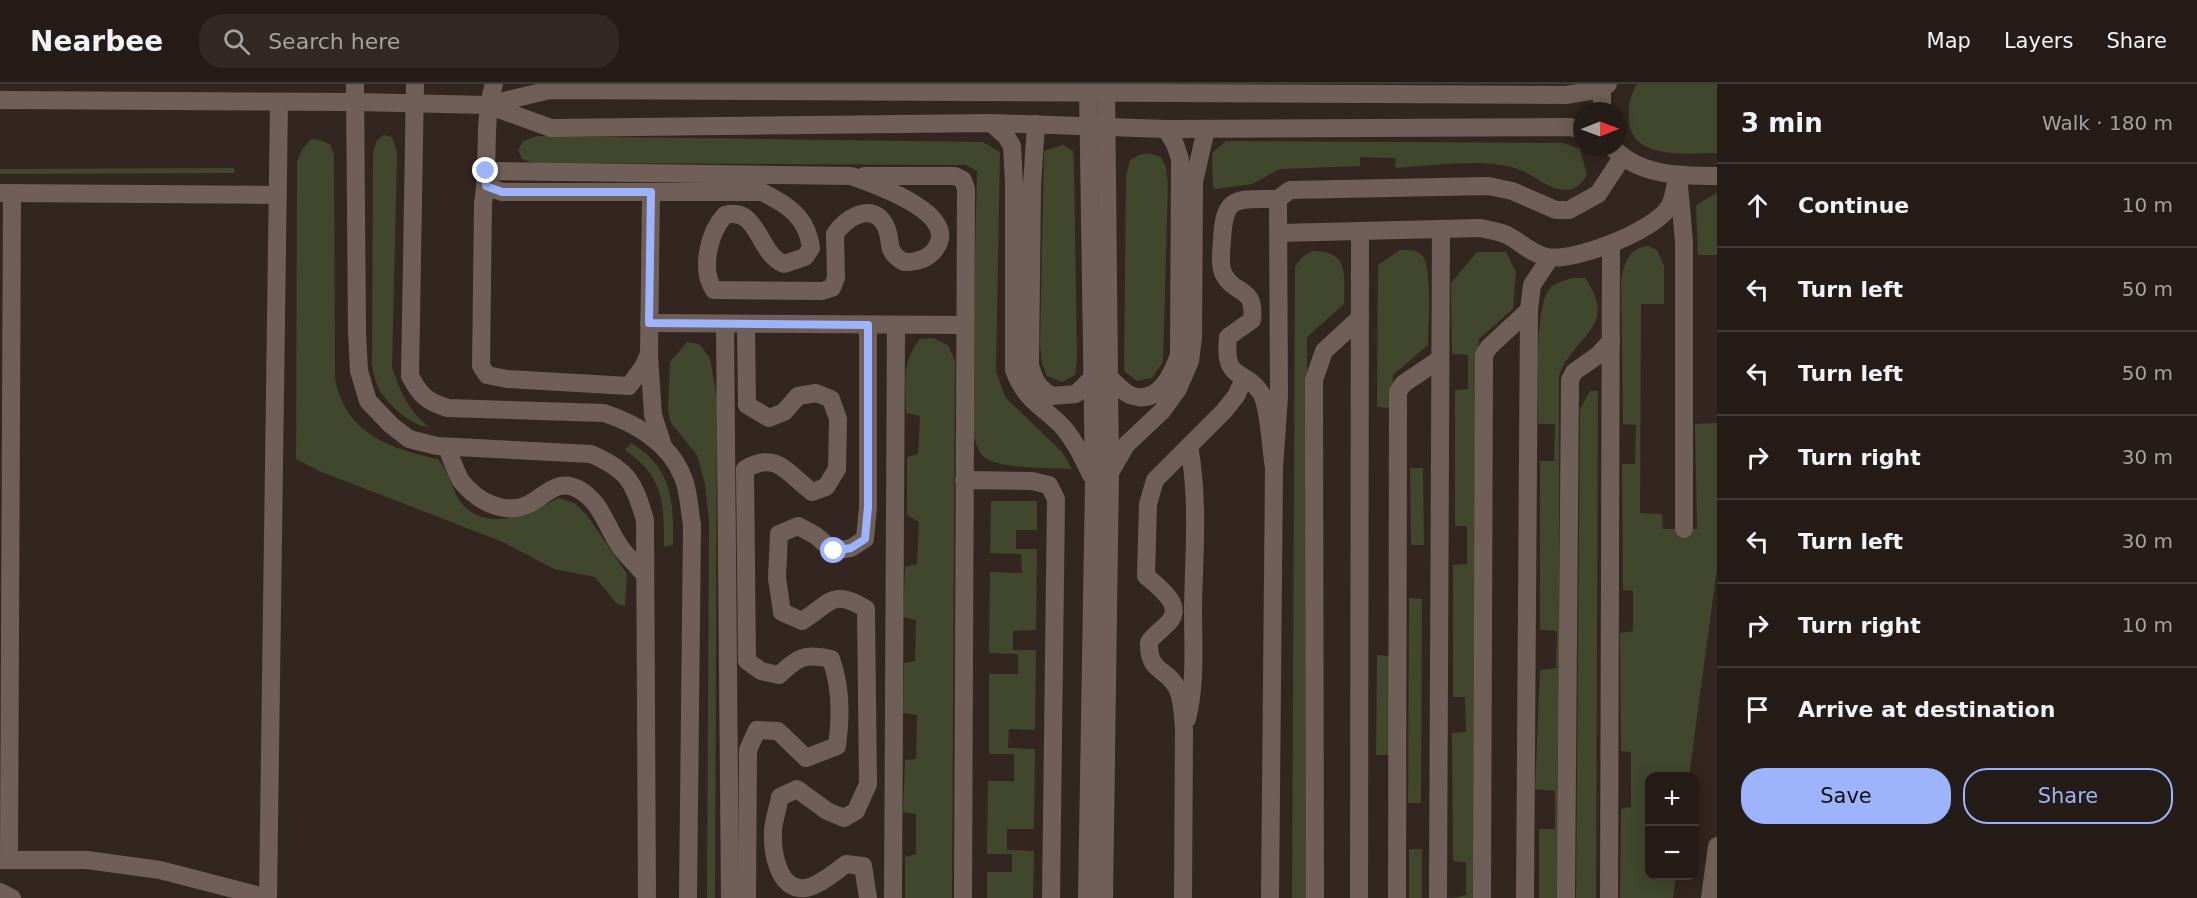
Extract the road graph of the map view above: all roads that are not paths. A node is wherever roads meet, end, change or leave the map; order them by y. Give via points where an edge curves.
1 (416, 84) edge
2 (494, 84) edge
3 (1088, 84) edge
4 (1106, 84) edge
5 (1605, 87) edge
6 (996, 88) edge
7 (1034, 88) edge
8 (1171, 89) edge
9 (1206, 89) edge
10 (355, 93) edge
11 (0, 100) edge
12 (1603, 102) edge
13 (279, 103) junction
14 (416, 104) junction
15 (487, 105) junction
16 (991, 123) junction
17 (1036, 124) junction
18 (1573, 128) edge
19 (1166, 129) junction
20 (1206, 129) junction
21 (1616, 156) edge
22 (1625, 156) edge
23 (1098, 165) junction
24 (851, 176) junction
25 (1678, 176) junction
26 (1717, 176) edge
27 (486, 179) junction
28 (651, 192) junction
29 (6, 193) edge
30 (276, 195) junction
31 (1278, 199) junction
32 (1441, 229) junction
33 (1360, 231) junction
34 (1279, 232) junction
35 (1611, 244) junction
36 (1550, 258) junction
37 (1529, 310) junction
38 (1360, 318) junction
39 (649, 323) junction
40 (725, 324) junction
41 (746, 324) junction
42 (868, 325) junction
43 (896, 325) junction
44 (964, 325) junction
45 (1611, 341) junction
46 (649, 354) junction
47 (1440, 358) junction
48 (1101, 379) junction
49 (1244, 379) junction
50 (629, 386) junction
51 (604, 413) junction
52 (663, 446) junction
53 (1189, 446) junction
54 (447, 447) junction
55 (1274, 468) junction
56 (1110, 472) junction
57 (964, 480) junction
58 (1094, 482) junction
59 (1684, 529) dead end
60 (645, 575) junction
61 (1184, 730) junction
62 (1717, 846) edge
63 (5, 860) edge
64 (268, 898) edge
65 (647, 898) edge
66 (688, 898) edge
67 (730, 898) edge
68 (747, 898) edge
69 (868, 898) edge
70 (893, 898) edge
71 (963, 898) edge
72 (1051, 898) edge
73 (1087, 898) edge
74 (1104, 898) edge
75 (1183, 898) edge
76 (1270, 898) edge
77 (1315, 898) edge
78 (1359, 898) edge
79 (1397, 898) edge
80 (1438, 898) edge
81 (1482, 898) edge
82 (1525, 898) edge
83 (1566, 898) edge
84 (1609, 898) edge
85 (1710, 898) edge

1 - 14 street
2 - 15 street
3 - 23 street
4 - 23 street
5 - 9 street via 1566,95
5 - 12 street
6 - 7 street
6 - 15 street via 550,90
7 - 8 street
8 - 9 street
10 - 13 street
10 - 14 street
10 - 54 street via 359,370 368,401 391,425 410,439
11 - 13 street
13 - 30 street
14 - 15 street
14 - 51 street via 410,376 418,391 429,403 469,411
15 - 16 street via 551,128
15 - 27 street
16 - 17 street
16 - 58 street via 1012,146 1014,370 1021,390 1074,442
17 - 19 street
17 - 48 street via 1032,185 1033,377 1052,396 1076,394
18 - 20 street
19 - 20 street
19 - 48 street via 1180,159 1179,356 1170,378 1158,391 1143,397 1131,396
20 - 56 street via 1194,182 1190,361 1178,389 1162,411 1126,446
21 - 31 street via 1598,194 1569,210 1556,210 1512,191 1479,186 1290,190
22 - 25 street via 1652,171
23 - 48 street
24 - 27 street
24 - 28 street via 888,189 934,217 939,243 933,253 915,262 896,258 890,250 885,225 876,216 864,213 850,216 835,234 836,278 832,288 714,290 708,272 711,237 724,215 745,215 766,251 784,264 804,257 811,248 805,224 762,192
24 - 44 street via 955,176 963,180
25 - 26 street
25 - 35 street via 1669,207 1657,219
25 - 59 street via 1684,242
27 - 28 street via 502,192
27 - 50 street via 481,366 487,375
28 - 39 street
29 - 30 street
29 - 63 street
30 - 64 street
31 - 34 street
31 - 49 street via 1238,200 1228,206 1222,222 1222,272 1228,281 1247,292 1254,306 1252,320 1228,337 1226,354 1232,369
32 - 33 street
32 - 36 street via 1497,231
32 - 47 street
33 - 34 street
33 - 38 street
34 - 55 street via 1279,426
35 - 36 street via 1588,253
35 - 45 street
36 - 37 street via 1532,285
37 - 81 street via 1484,355
37 - 82 street
38 - 77 street via 1324,351 1314,380
38 - 78 street
39 - 40 street
39 - 46 street
40 - 41 street
40 - 67 street
41 - 42 street
41 - 68 street via 747,405 769,418 784,412 798,396 816,393 831,399 838,419 837,469 826,487 812,492 773,462 760,460 745,469 747,661 761,671 779,675 797,658 831,658 836,672 840,722 837,746 806,758 778,731 757,730 748,750
42 - 43 street
42 - 69 street via 865,539 851,548 834,551 798,526 779,534 777,578 782,612 792,618 802,621 831,599 848,598 866,609 868,784 856,811 844,818 827,812 797,789 780,797 773,831 779,872 790,884 805,888 846,864 863,866
43 - 44 street
43 - 70 street
44 - 57 street
45 - 83 street via 1574,372 1570,380
45 - 84 street
46 - 50 street
46 - 52 street via 653,415
47 - 79 street via 1403,384 1398,392
47 - 80 street
48 - 56 street
48 - 58 street
49 - 53 street via 1230,404
49 - 55 street via 1261,392 1266,404
50 - 51 street
51 - 52 street via 627,420
52 - 66 street via 682,475 692,525
53 - 61 street via 1195,504 1193,670 1192,702
53 - 61 street via 1155,480 1148,504 1146,576 1173,601 1174,612 1168,624 1149,642 1148,655 1154,666 1177,686
54 - 60 street via 460,479 474,495 492,506 510,508 528,504 559,486 576,488 598,506 620,547
54 - 60 street via 591,454 614,464 635,488 645,520
55 - 76 street
56 - 74 street
57 - 71 street
57 - 72 street via 1032,481 1049,485 1056,499
58 - 73 street
60 - 65 street
61 - 75 street
62 - 85 street
63 - 64 street via 87,860 160,870

